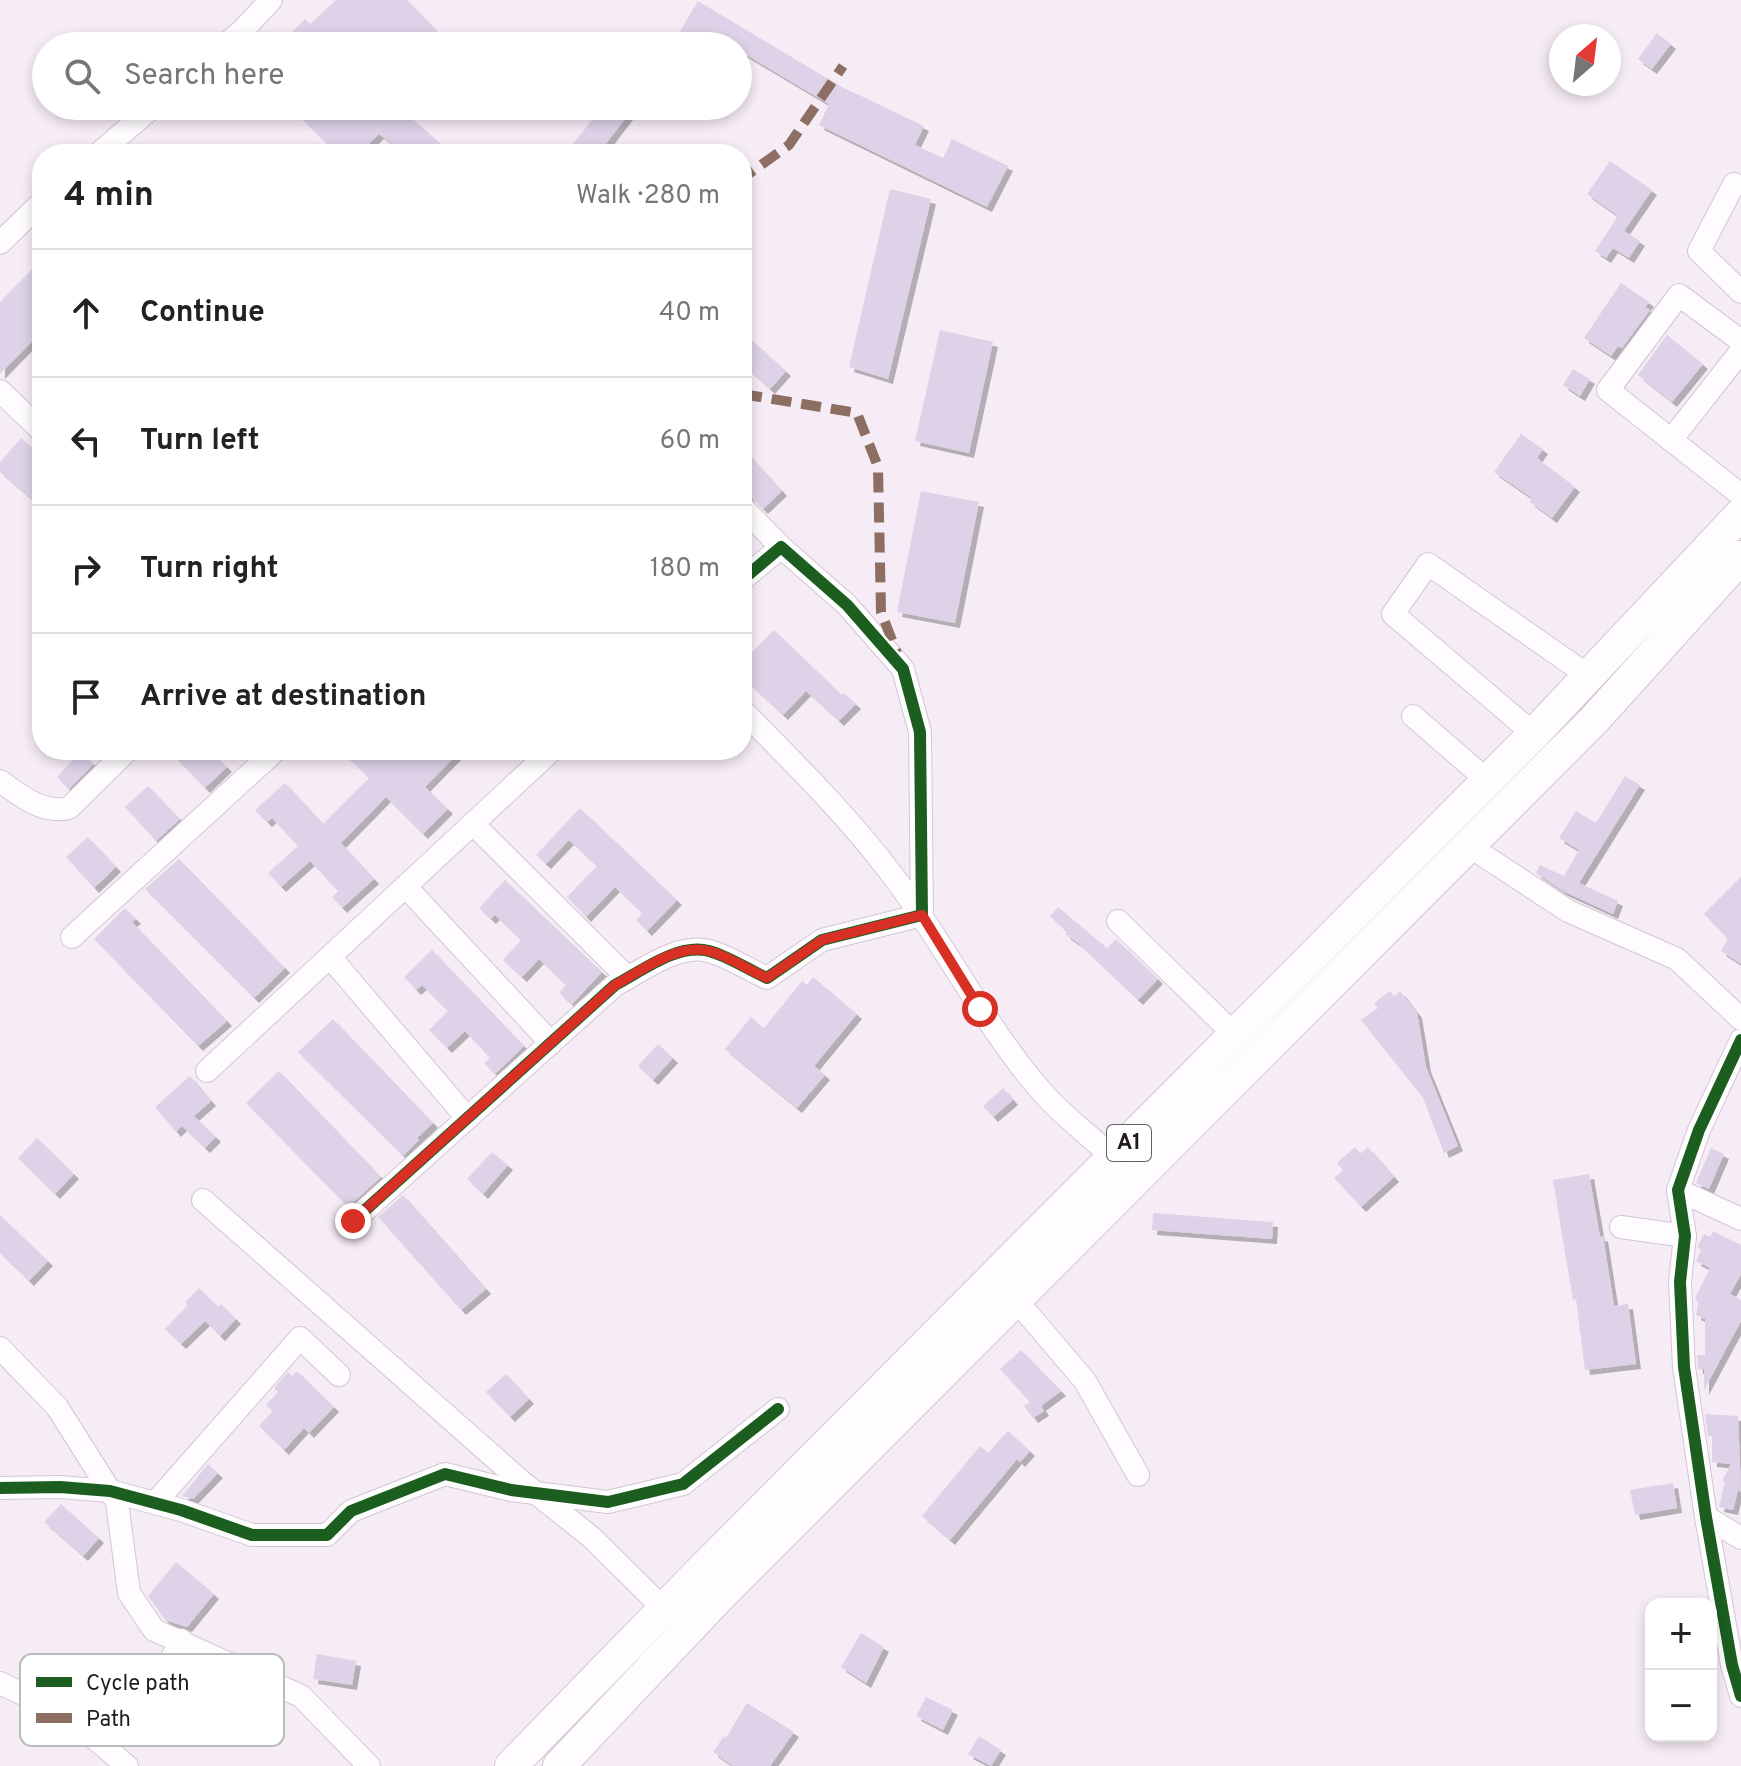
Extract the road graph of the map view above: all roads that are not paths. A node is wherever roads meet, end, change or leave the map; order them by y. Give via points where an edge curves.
1 (271, 0) edge
2 (241, 32) edge
3 (138, 120) edge
4 (110, 144) edge
5 (1734, 184) dead end
6 (32, 212) edge
7 (0, 243) edge
8 (1741, 292) edge
9 (1741, 341) edge
10 (1741, 351) edge
11 (0, 391) edge
12 (32, 421) edge
13 (1671, 440) junction
14 (1741, 495) edge
15 (1741, 514) edge
16 (752, 517) edge
17 (781, 547) junction
18 (752, 572) edge
19 (1735, 574) edge
20 (1590, 677) junction
21 (1413, 716) dead end
22 (752, 720) edge
23 (1534, 734) junction
24 (118, 760) edge
25 (265, 760) edge
26 (534, 760) edge
27 (0, 781) edge
28 (1488, 781) junction
29 (474, 825) junction
30 (1469, 846) junction
31 (406, 887) junction
32 (922, 915) junction
33 (1118, 921) dead end
34 (72, 937) dead end
35 (330, 957) junction
36 (628, 978) junction
37 (1741, 1019) edge
38 (1235, 1035) junction
39 (1741, 1040) edge
40 (551, 1043) junction
41 (207, 1071) dead end
42 (467, 1118) junction
43 (1114, 1158) junction
44 (1678, 1190) junction
45 (203, 1200) dead end
46 (1741, 1219) edge
47 (353, 1221) dead end
48 (1621, 1227) dead end
49 (1685, 1236) junction
50 (1016, 1300) junction
51 (0, 1348) edge
52 (339, 1375) dead end
53 (778, 1409) dead end
54 (1138, 1475) dead end
55 (0, 1488) edge
56 (110, 1491) junction
57 (535, 1493) junction
58 (155, 1503) junction
59 (1706, 1517) junction
60 (1741, 1538) edge
61 (665, 1610) junction
62 (181, 1640) junction
63 (174, 1654) edge
64 (211, 1654) edge
65 (0, 1683) edge
66 (284, 1688) edge
67 (20, 1692) edge
68 (1741, 1696) edge
69 (104, 1746) edge
70 (127, 1766) edge
71 (369, 1766) edge
72 (511, 1766) edge
73 (559, 1766) edge

1 - 2 street
3 - 4 street
5 - 8 street via 1699,251
6 - 7 street
9 - 13 street via 1679,295 1608,390
10 - 13 street
11 - 12 street
13 - 14 street
15 - 20 highway, A1
16 - 17 street
17 - 18 street
17 - 32 street via 847,605 903,669 920,732
19 - 30 highway, A1
20 - 23 highway, A1
20 - 23 street via 1428,564 1393,614
21 - 28 street
22 - 32 street via 878,857
23 - 28 highway, A1
24 - 27 street via 69,808 57,811 24,799
25 - 34 street
26 - 29 street
28 - 38 highway, A1
29 - 31 street
29 - 36 street
30 - 37 street via 1568,911 1677,959
30 - 50 highway, A1
31 - 35 street
31 - 40 street
32 - 36 street via 822,940 767,978 708,950 662,959
32 - 43 street via 980,1009 1043,1094
33 - 38 street
35 - 41 street
35 - 42 street
36 - 40 street
38 - 43 highway, A1
39 - 44 street
40 - 42 street
42 - 47 street
43 - 61 highway, A1
44 - 46 street
44 - 49 street
45 - 57 street
48 - 49 street
49 - 59 street via 1680,1282 1684,1367
50 - 54 street via 1085,1381
50 - 73 highway, A1 via 717,1599
51 - 56 street via 57,1407
52 - 58 street via 300,1338
53 - 57 street via 683,1484 608,1502
55 - 56 street
56 - 58 street
56 - 62 street via 117,1502 129,1593 154,1630
57 - 58 street via 445,1474 351,1511 327,1535 252,1535
57 - 61 street via 591,1537
59 - 60 street
59 - 68 street
61 - 72 highway, A1
62 - 63 street
62 - 64 street
65 - 67 street
66 - 71 street via 301,1696
69 - 70 street

